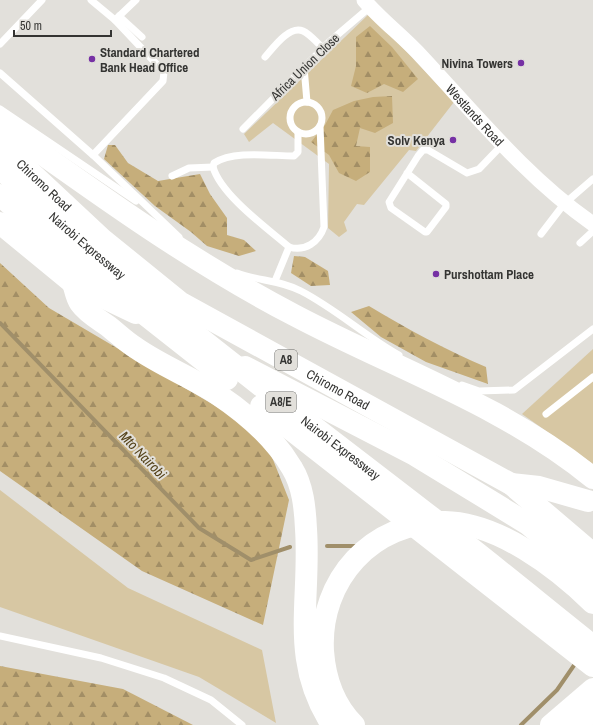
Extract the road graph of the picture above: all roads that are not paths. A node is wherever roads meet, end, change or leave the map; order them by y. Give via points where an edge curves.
1 (42, 0) edge
2 (91, 0) edge
3 (136, 0) edge
4 (367, 4) edge
5 (117, 18) junction
6 (142, 37) dead end
7 (0, 44) edge
8 (323, 48) junction
9 (265, 57) dead end
10 (304, 67) junction
11 (0, 73) edge
12 (307, 102) junction
13 (0, 110) edge
14 (0, 124) edge
15 (320, 126) junction
16 (243, 129) dead end
17 (298, 132) junction
18 (0, 139) edge
19 (503, 144) junction
20 (93, 155) junction
21 (213, 167) junction
22 (0, 168) edge
23 (407, 174) junction
24 (172, 176) dead end
25 (0, 178) edge
26 (593, 179) edge
27 (0, 195) edge
28 (564, 204) junction
29 (151, 221) junction
30 (0, 223) edge
31 (593, 224) edge
32 (593, 231) edge
33 (541, 234) dead end
34 (187, 242) dead end
35 (580, 243) dead end
36 (289, 247) junction
37 (30, 248) junction
38 (231, 269) dead end
39 (275, 281) junction
40 (73, 283) junction
41 (593, 329) edge
42 (408, 360) dead end
43 (421, 368) dead end
44 (435, 374) dead end
45 (593, 377) edge
46 (454, 382) dead end
47 (546, 414) dead end
48 (593, 478) edge
49 (512, 484) junction
50 (588, 501) dead end
51 (593, 554) edge
52 (593, 579) edge
53 (593, 603) edge
54 (0, 636) edge
55 (593, 646) edge
56 (593, 666) edge
57 (593, 689) edge
58 (593, 710) edge
59 (242, 725) edge
60 (332, 725) edge
61 (354, 725) edge
62 (551, 725) edge
63 (576, 725) edge

1 - 7 lane
2 - 5 lane
3 - 5 lane
4 - 8 lane, Africa Union Close
4 - 19 street, Westlands Road via 415,49
5 - 6 lane
5 - 20 lane via 164,72 163,81
8 - 9 lane via 303,31 294,31 288,33
8 - 10 lane, Africa Union Close
10 - 12 lane
10 - 16 lane, Africa Union Close
11 - 20 lane
12 - 15 lane via 319,108 322,117
12 - 17 lane via 295,105 290,112 290,123
13 - 29 lane
14 - 29 highway
15 - 17 lane via 313,133
15 - 36 lane via 324,227 318,239 310,244 298,249
17 - 21 lane via 298,152 294,156 232,156 219,160
18 - 49 highway, Chiromo Road / A8 via 11,154 102,239 181,303
19 - 23 lane via 473,172 463,172 428,150 423,150
19 - 28 street, Westlands Road
20 - 29 lane
21 - 24 lane via 189,168
21 - 36 lane via 233,197
22 - 55 highway, Nairobi Expressway / A8/E via 61,224 244,374 472,549
23 - 23 lane via 446,204 427,232 391,208 389,204
25 - 37 highway via 37,216 42,234 37,243
26 - 28 lane
27 - 56 highway, Nairobi Expressway / A8/E via 53,242
28 - 31 street, Westlands Road
28 - 33 lane
29 - 34 lane
29 - 48 highway via 281,308 504,417
30 - 37 highway, Chiromo Road / A8
32 - 35 lane
36 - 39 lane
37 - 40 highway, Chiromo Road / A8
38 - 39 lane via 248,277
39 - 42 lane via 300,290
40 - 52 highway, Chiromo Road / A8 via 252,370 415,455 528,524
40 - 60 highway via 79,301 86,310 136,348 217,394 249,417 273,440 293,469 304,499 308,552 304,642 306,661 320,706
41 - 46 lane via 514,390 478,391
43 - 44 lane
45 - 47 lane
49 - 50 highway via 539,487
49 - 51 highway, Chiromo Road / A8
53 - 61 highway via 518,544 468,525 445,522 418,524 374,542 357,557 339,580 330,599 323,627 324,667 330,690 337,704
54 - 59 lane via 101,658 164,678 211,700
57 - 62 highway
58 - 63 highway

